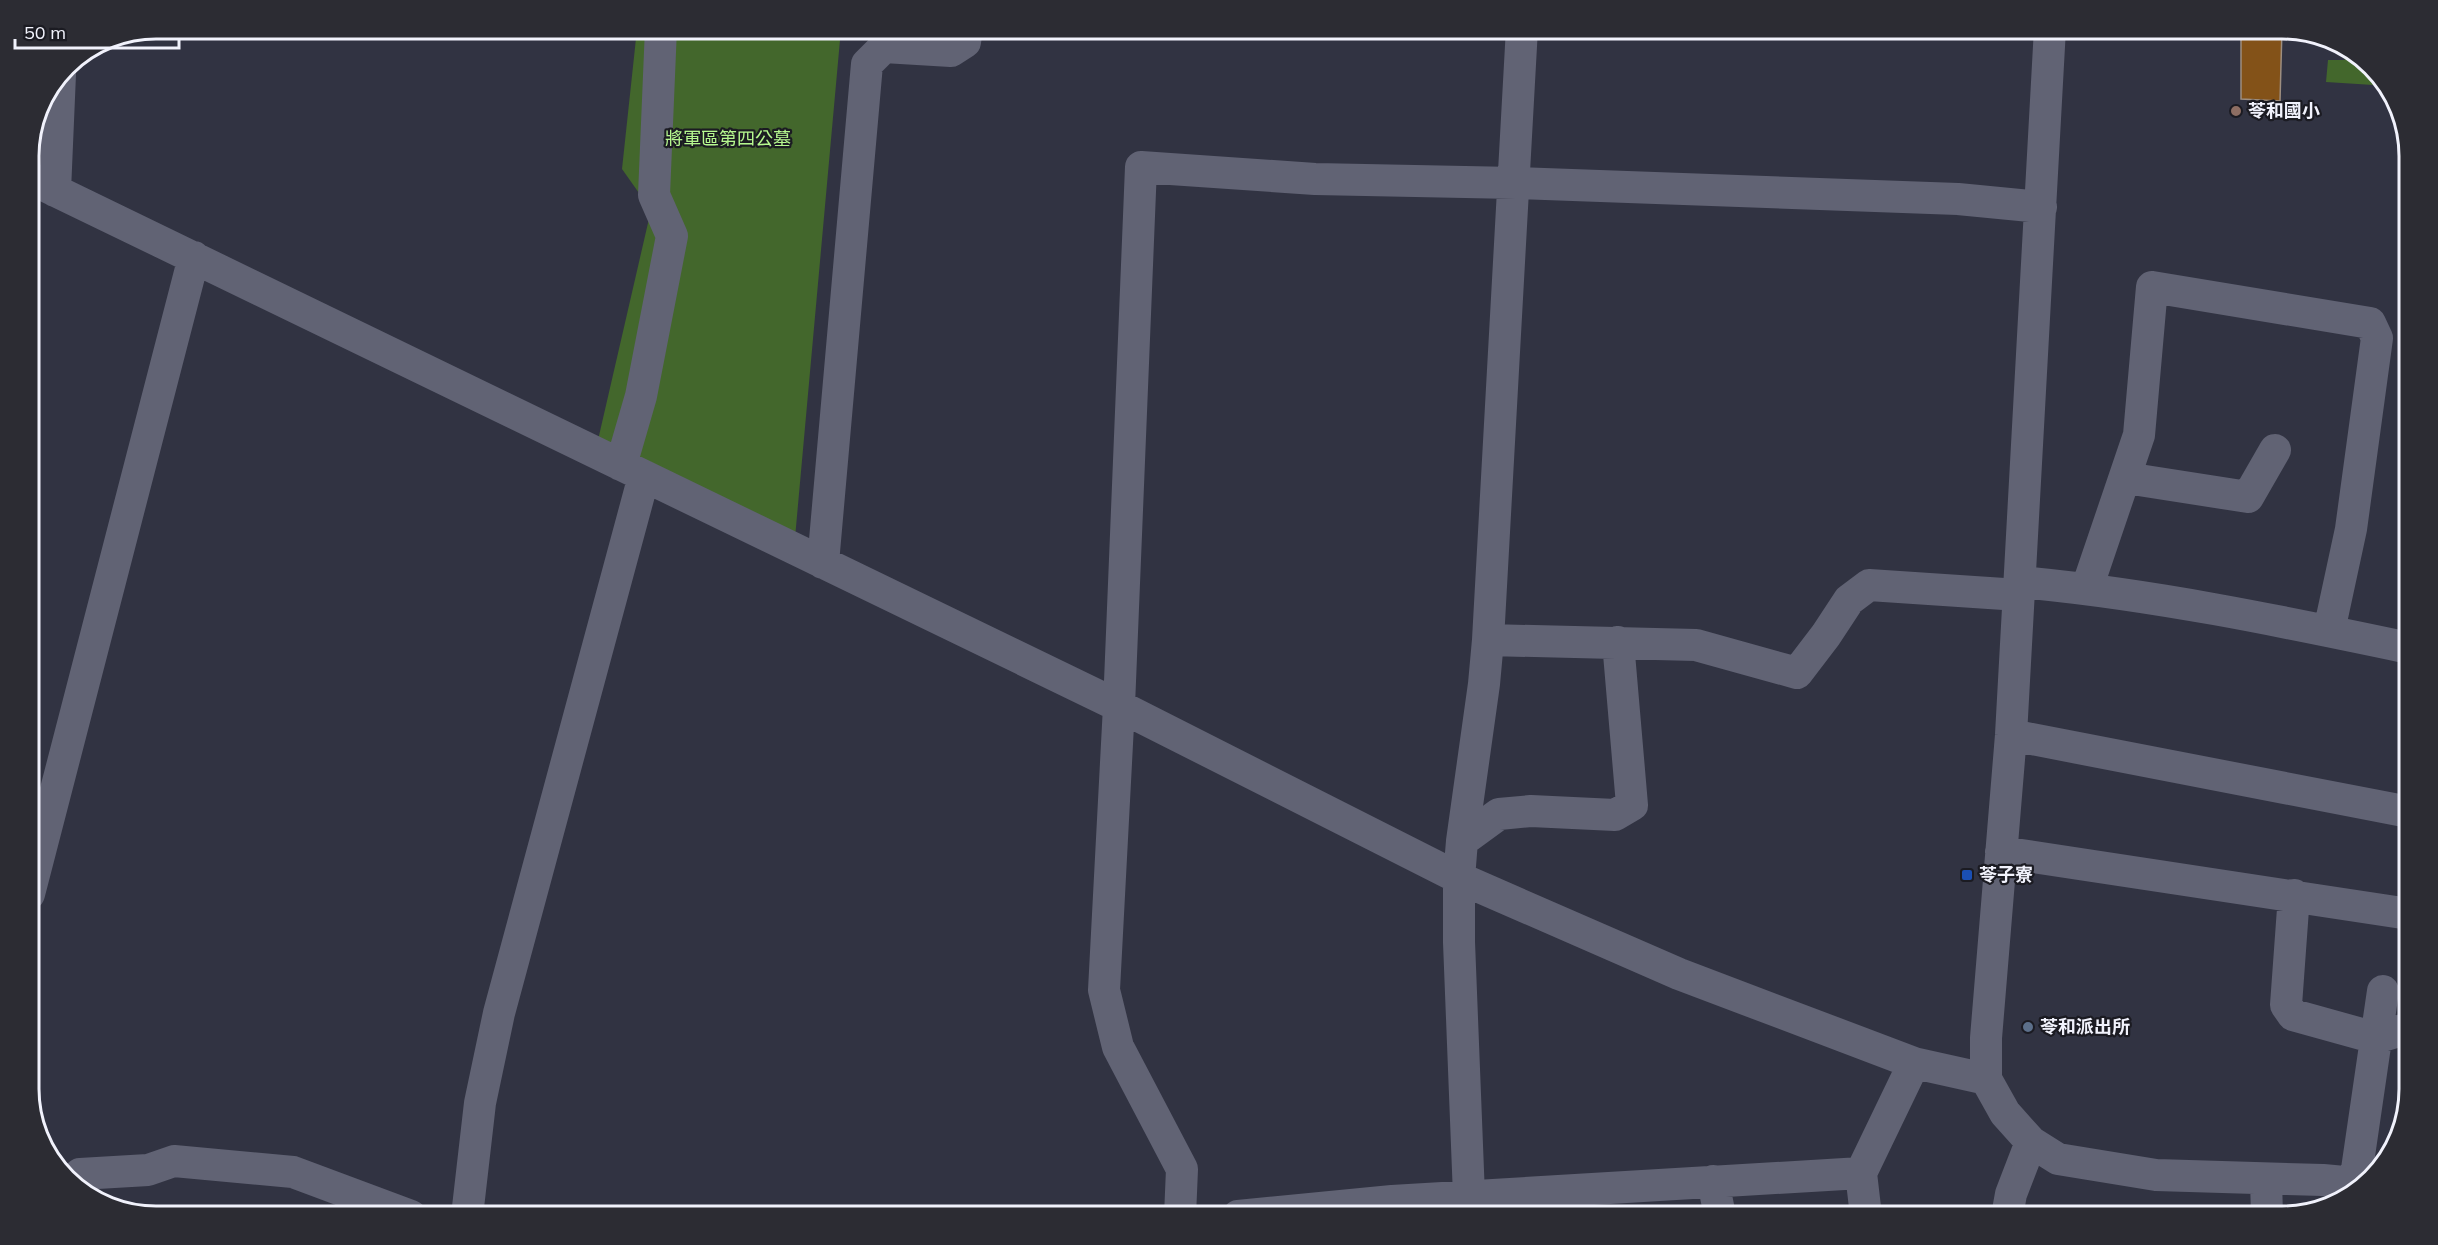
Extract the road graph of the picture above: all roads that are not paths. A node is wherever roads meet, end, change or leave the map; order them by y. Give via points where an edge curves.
1 (661, 39) edge
2 (965, 39) edge
3 (1522, 39) edge
4 (2049, 39) edge
5 (57, 95) edge
6 (1515, 183) junction
7 (42, 185) edge
8 (2041, 207) junction
9 (194, 257) junction
10 (2275, 450) dead end
11 (632, 470) junction
12 (2126, 478) junction
13 (823, 563) junction
14 (2020, 588) junction
15 (2087, 588) junction
16 (2329, 631) junction
17 (1488, 640) junction
18 (1618, 642) junction
19 (2399, 646) edge
20 (1119, 706) junction
21 (2011, 735) junction
22 (2399, 810) edge
23 (1462, 840) junction
24 (2001, 852) junction
25 (39, 855) edge
26 (1459, 878) junction
27 (2294, 895) junction
28 (2399, 912) edge
29 (2384, 991) dead end
30 (2399, 1031) edge
31 (2376, 1038) junction
32 (1914, 1063) junction
33 (1986, 1079) junction
34 (2031, 1142) junction
35 (1861, 1173) junction
36 (2363, 1173) edge
37 (78, 1176) edge
38 (2266, 1179) junction
39 (1713, 1181) junction
40 (2354, 1181) edge
41 (1469, 1196) junction
42 (1540, 1205) edge
43 (384, 1206) edge
44 (468, 1206) edge
45 (1180, 1206) edge
46 (1337, 1206) edge
47 (1718, 1206) edge
48 (1865, 1206) edge
49 (2009, 1206) edge
50 (2267, 1206) edge

1 - 11 street via 654,195 672,236 641,396
2 - 13 street via 951,51 884,47 867,64
3 - 6 street
4 - 8 street
5 - 7 street
6 - 8 street via 1958,199
6 - 17 street
6 - 20 street via 1315,179 1141,167
7 - 9 street
8 - 14 street
9 - 11 street
9 - 25 street
10 - 12 street via 2248,497
11 - 13 street
11 - 44 street via 499,1013 480,1103
12 - 15 street
12 - 16 street via 2139,435 2152,287 2370,323 2377,338 2351,529
13 - 20 street
14 - 15 street
14 - 18 street via 1869,585 1849,600 1797,673 1696,645
14 - 21 street
15 - 16 street
16 - 19 street
17 - 18 street
17 - 23 street
18 - 23 street via 1632,805 1616,815 1531,811 1499,814
20 - 26 street
20 - 45 street via 1104,990 1118,1047 1182,1170
21 - 22 street
21 - 24 street
23 - 26 street
24 - 27 street
24 - 33 street
26 - 32 street via 1679,974
26 - 41 street
27 - 28 street
27 - 31 street via 2286,1005 2293,1015
29 - 31 street
30 - 31 street
31 - 36 street
32 - 33 street
32 - 35 street
33 - 34 street via 2005,1113
34 - 38 street via 2058,1160 2100,1168 2156,1175
34 - 49 street
35 - 39 street
35 - 48 street
37 - 43 street via 147,1170 174,1161 293,1172
38 - 40 street
38 - 50 street
39 - 42 street
39 - 47 street
41 - 42 street
41 - 46 street

